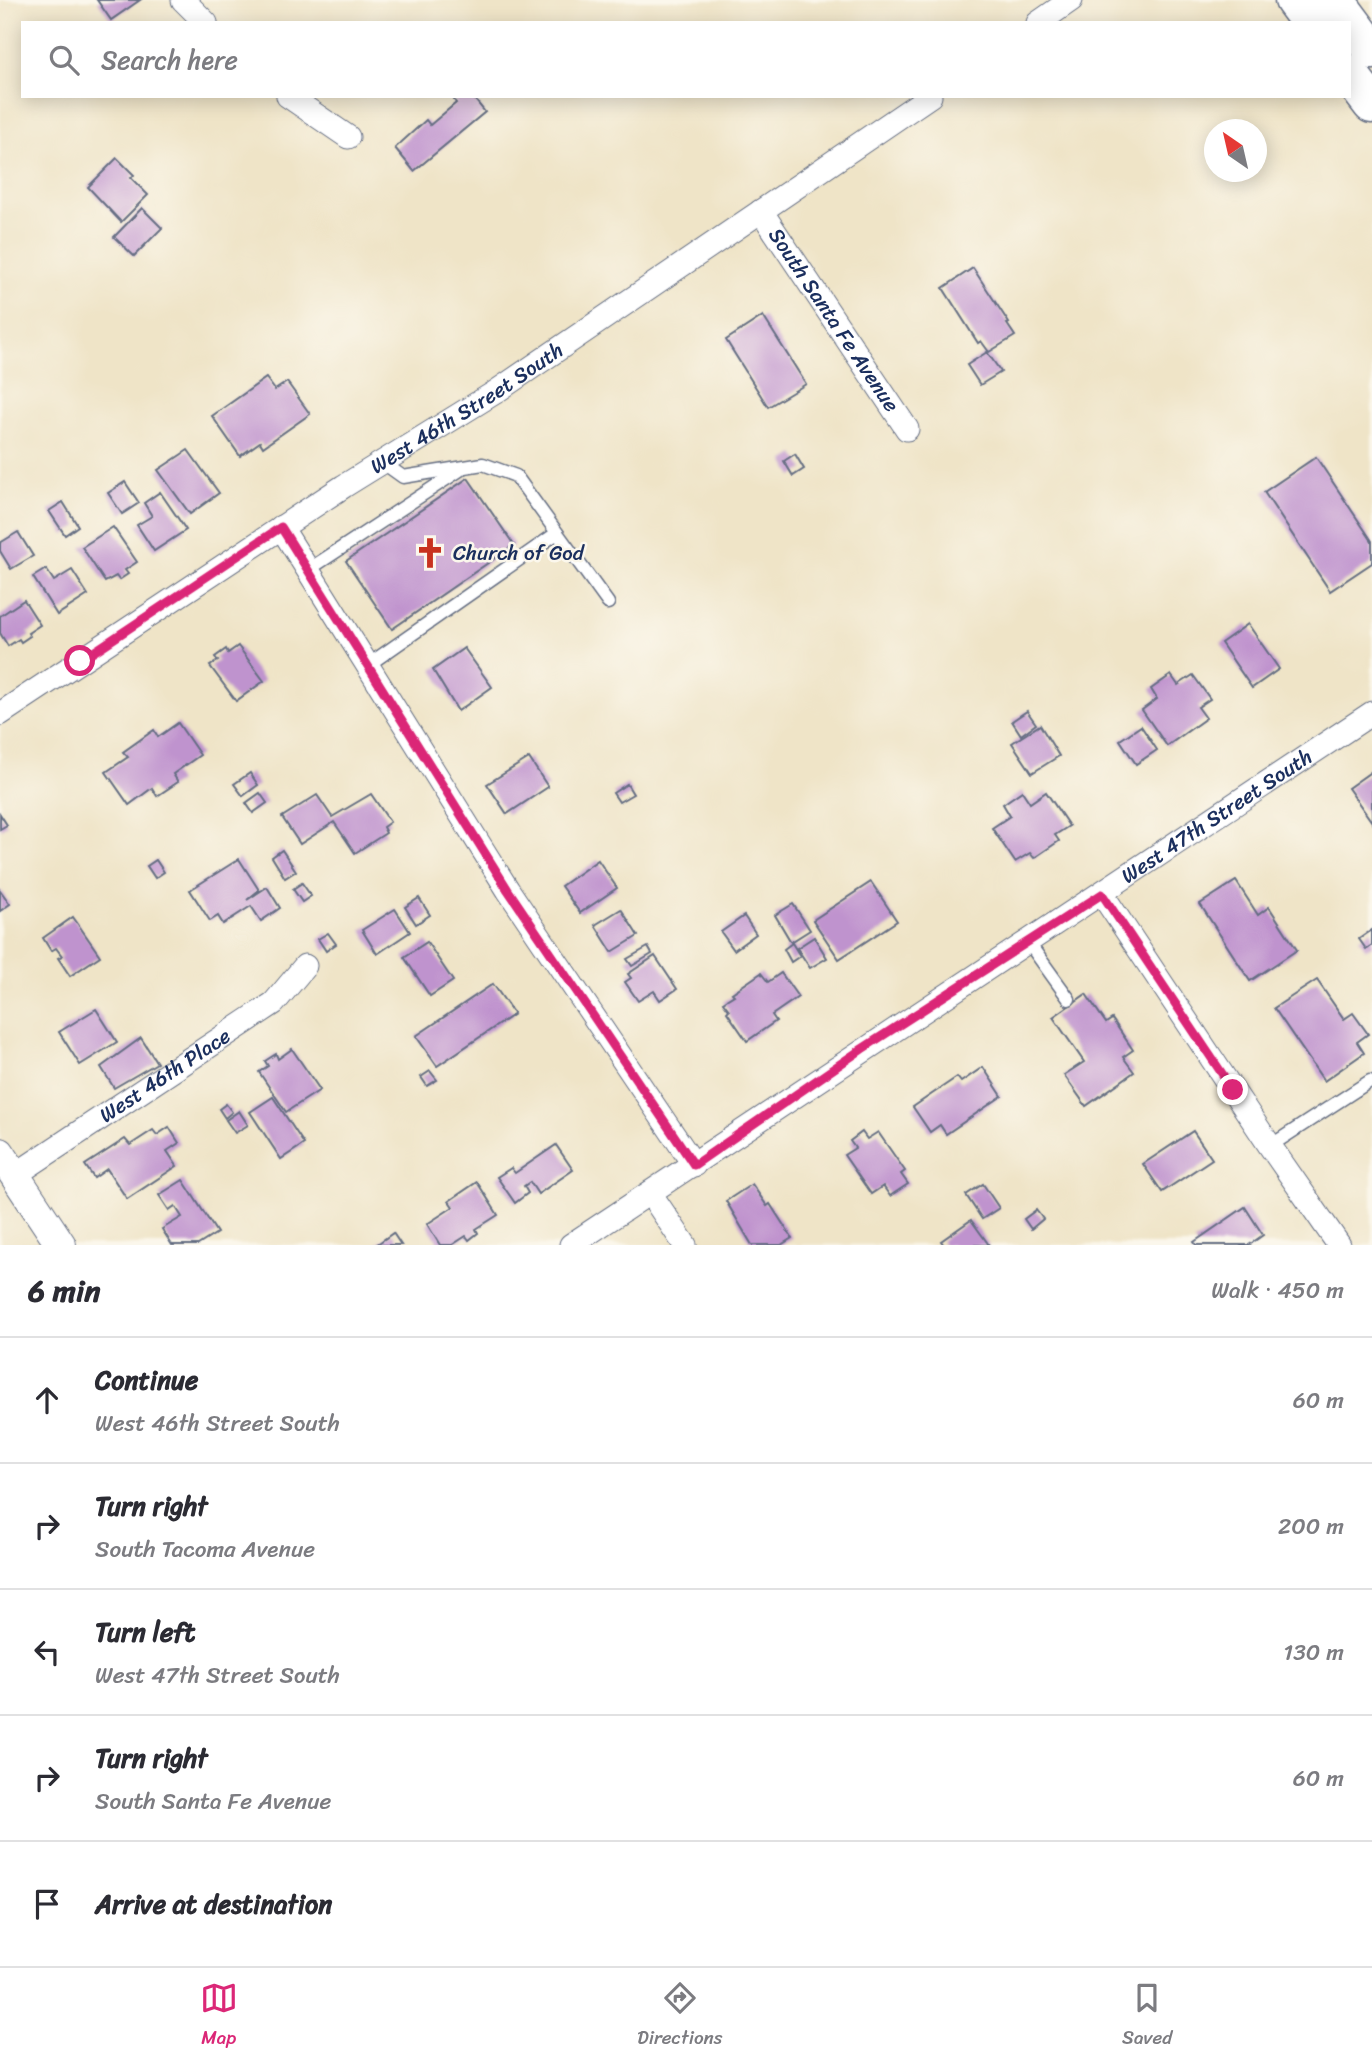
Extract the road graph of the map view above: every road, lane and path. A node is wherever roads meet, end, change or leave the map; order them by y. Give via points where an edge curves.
1 (183, 0) edge
2 (1071, 0) edge
3 (1294, 0) edge
4 (1335, 0) edge
5 (204, 21) edge
6 (1041, 21) edge
7 (1310, 21) edge
8 (1351, 21) edge
9 (1351, 22) edge
10 (1372, 50) edge
11 (1351, 77) edge
12 (291, 98) edge
13 (927, 98) edge
14 (1372, 104) edge
15 (348, 137) dead end
16 (761, 211) junction
17 (907, 429) dead end
18 (382, 463) junction
19 (466, 466) junction
20 (281, 527) junction
21 (557, 533) junction
22 (308, 570) junction
23 (608, 603) dead end
24 (369, 665) junction
25 (1372, 713) edge
26 (0, 714) edge
27 (1102, 894) junction
28 (1028, 942) junction
29 (305, 966) dead end
30 (1069, 999) dead end
31 (1370, 1081) dead end
32 (1270, 1146) junction
33 (7, 1164) edge
34 (694, 1165) junction
35 (650, 1193) junction
36 (61, 1245) edge
37 (570, 1245) edge
38 (685, 1245) edge
39 (1339, 1245) edge

1 - 5 street
2 - 6 street
3 - 7 highway
4 - 8 highway
9 - 10 highway
11 - 14 highway
12 - 15 street
13 - 16 street, West 46th Street South
16 - 17 street, South Santa Fe Avenue
16 - 18 street, West 46th Street South via 494,393
18 - 19 lane via 403,477
18 - 20 street, West 46th Street South
19 - 21 lane via 483,464 516,476
19 - 22 lane
20 - 22 street
20 - 26 street, West 46th Street South
21 - 23 lane
21 - 24 lane
22 - 24 street
24 - 34 street via 508,890
25 - 27 street, West 47th Street South
27 - 28 street, West 47th Street South
27 - 32 street
28 - 30 lane
28 - 34 street, West 47th Street South
29 - 33 street, West 46th Place via 274,1003
31 - 32 lane
32 - 39 street
33 - 36 street
34 - 35 street, West 47th Street South
35 - 37 street, West 47th Street South
35 - 38 street

